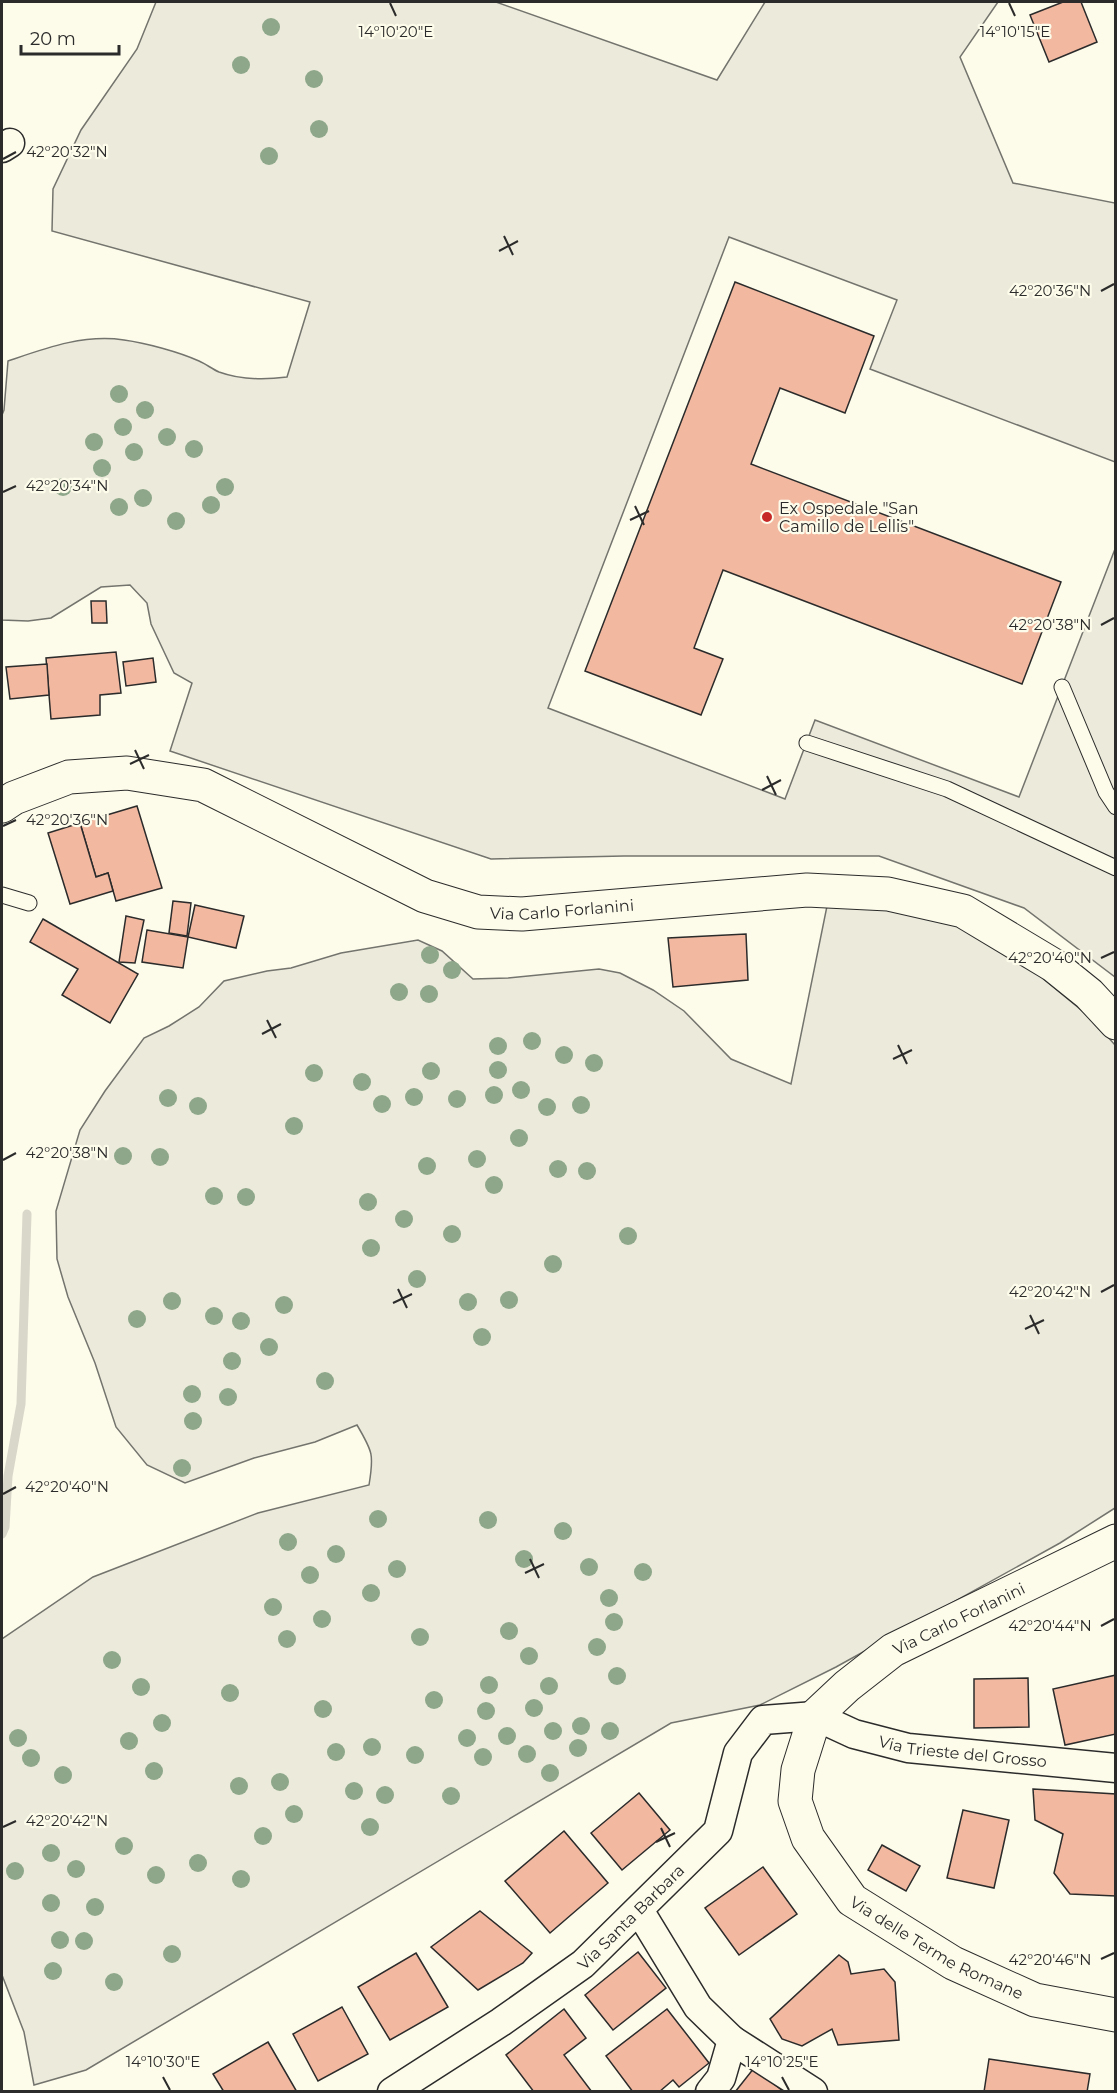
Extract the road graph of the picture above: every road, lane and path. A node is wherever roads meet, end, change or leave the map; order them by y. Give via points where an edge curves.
1 (1062, 687) dead end
2 (807, 743) dead end
3 (2, 806) edge
4 (1116, 807) edge
5 (1116, 868) edge
6 (2, 895) edge
7 (29, 903) dead end
8 (1116, 1023) edge
9 (1116, 1541) edge
10 (815, 1716) junction
11 (1116, 1768) edge
12 (639, 1910) junction
13 (1116, 2015) edge
14 (732, 2040) junction
15 (392, 2091) edge
16 (710, 2091) edge
17 (813, 2091) edge

1 - 4 lane
2 - 5 lane via 947,789
3 - 8 main road, Via Carlo Forlanini via 69,777 127,773 203,785 425,896 478,912 522,915 807,890 888,894 963,911 1053,965 1089,994
6 - 7 lane
9 - 10 main road, Via Carlo Forlanini via 893,1650
10 - 11 street, Via Trieste del Grosso via 854,1734 908,1749
10 - 12 street, Via Santa Barbara via 763,1720 738,1753 718,1832
10 - 13 main road, Via delle Terme Romane via 798,1770 795,1801 808,1838 852,1900 953,1963 1035,2000
12 - 14 street via 698,2007
12 - 15 street, Via Santa Barbara via 583,1964
14 - 16 street via 721,2078
14 - 17 street

